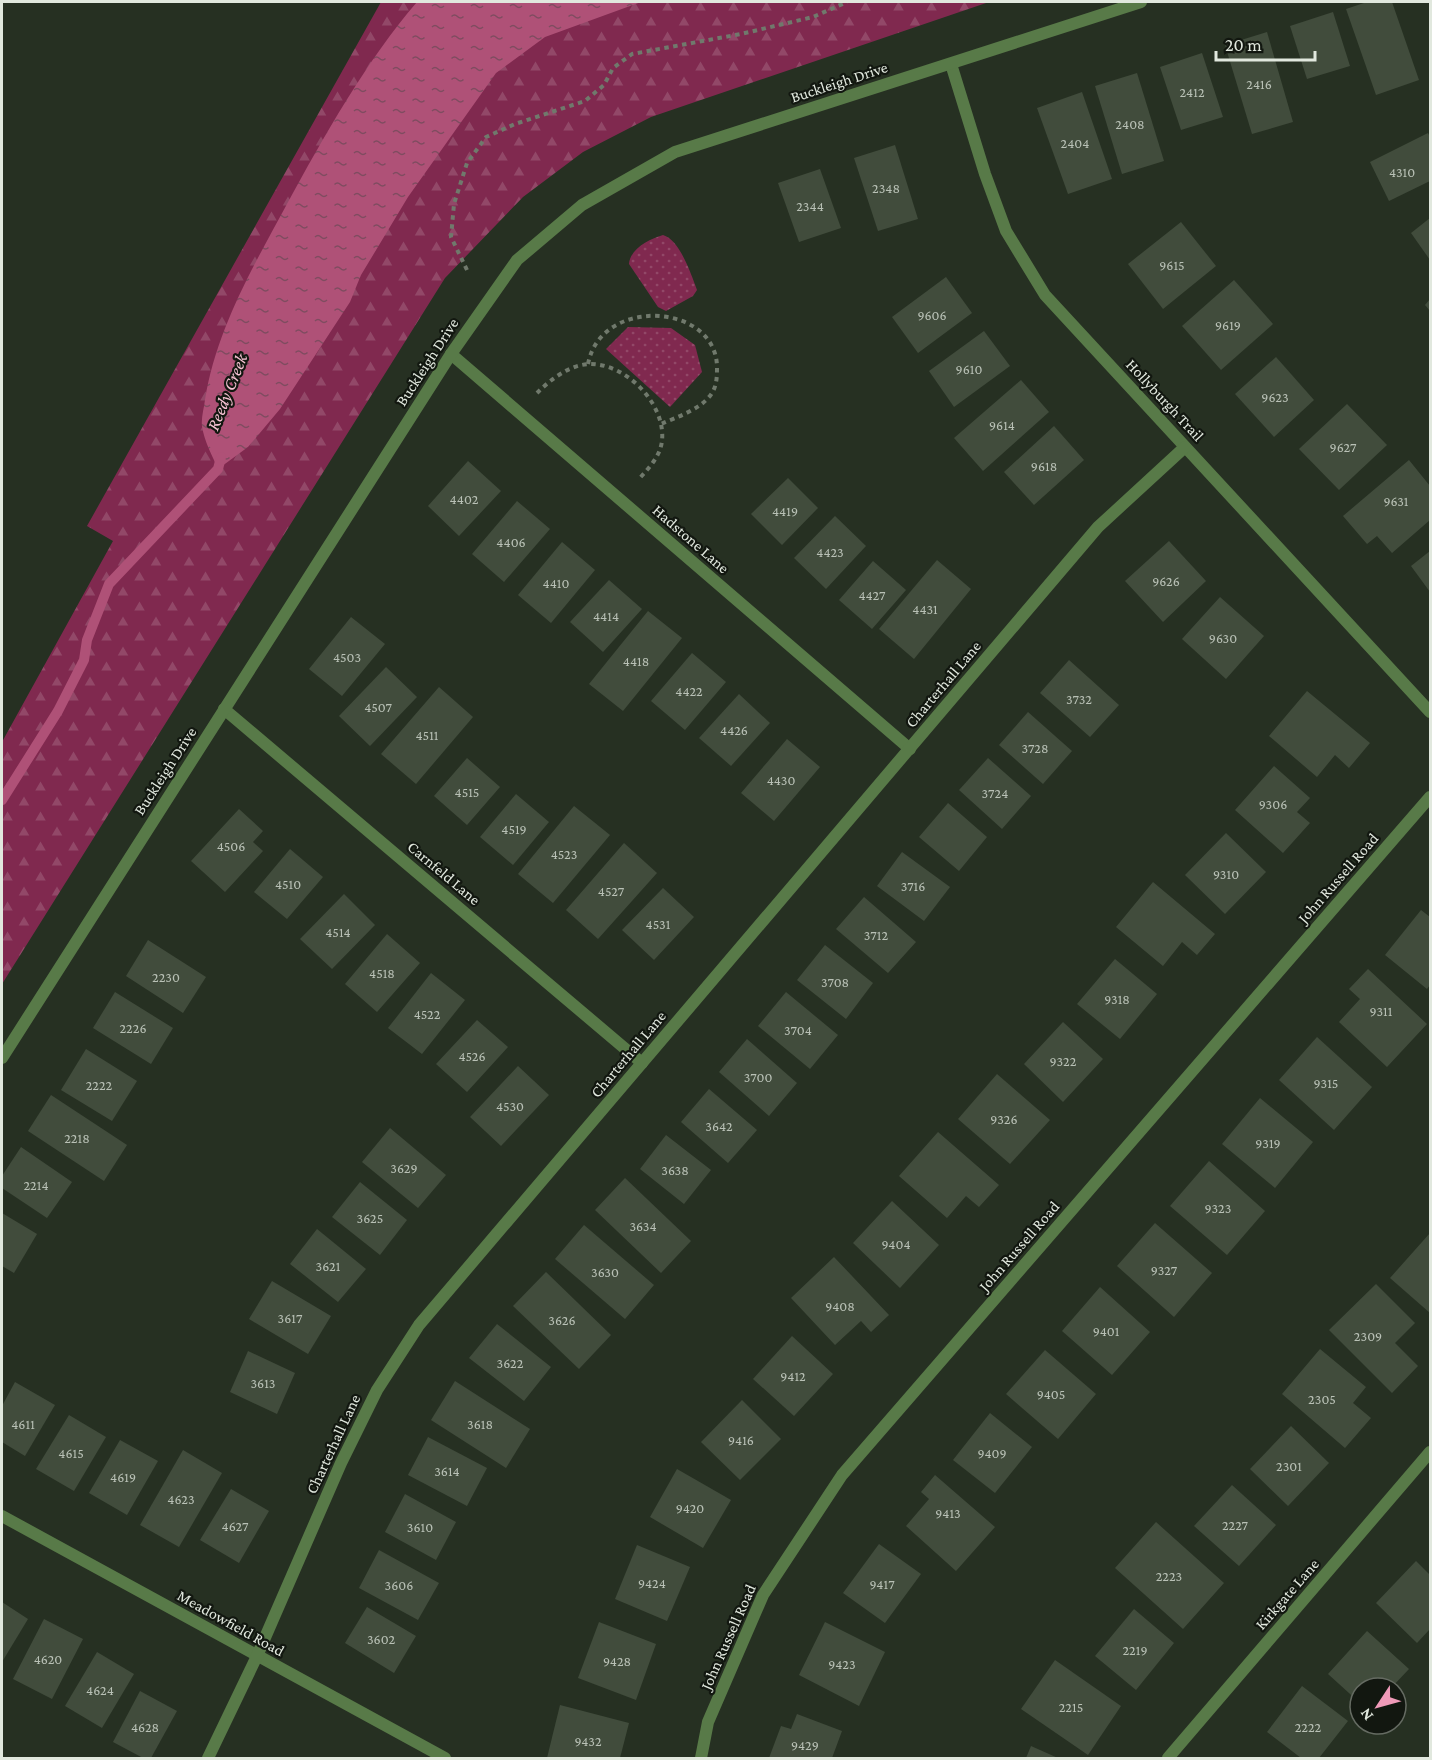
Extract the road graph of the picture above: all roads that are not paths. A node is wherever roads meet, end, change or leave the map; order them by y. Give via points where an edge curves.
1 (1141, 2) edge
2 (951, 64) junction
3 (451, 354) junction
4 (1185, 447) junction
5 (224, 709) junction
6 (1431, 712) edge
7 (910, 748) junction
8 (1431, 797) edge
9 (2, 1058) edge
10 (642, 1063) junction
11 (1431, 1452) edge
12 (2, 1516) edge
13 (257, 1656) junction
14 (208, 1758) edge
15 (445, 1758) edge
16 (701, 1758) edge
17 (1168, 1758) edge

1 - 2 street, Buckleigh Drive
2 - 3 street, Buckleigh Drive via 675,152 582,205 517,260
2 - 4 street, Hollyburgh Trail via 1006,231 1045,295
3 - 5 street, Buckleigh Drive
3 - 7 street, Hadstone Lane
4 - 6 street, Hollyburgh Trail
4 - 7 street, Charterhall Lane via 1098,528
5 - 9 street, Buckleigh Drive
5 - 10 street, Carnfeld Lane
7 - 10 street, Charterhall Lane
8 - 16 street, John Russell Road via 842,1475 763,1594 708,1722
10 - 13 street, Charterhall Lane via 419,1325 377,1390 341,1463
11 - 17 street, Kirkgate Lane
12 - 13 street, Meadowfield Road
13 - 14 street, Charterhall Lane
13 - 15 street, Meadowfield Road

